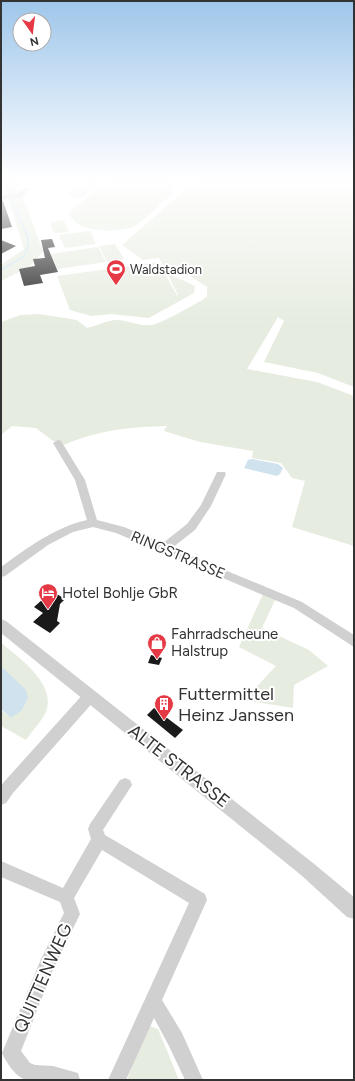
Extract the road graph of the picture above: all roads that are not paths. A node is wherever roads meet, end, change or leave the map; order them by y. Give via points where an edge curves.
1 (58, 443) dead end
2 (221, 474) dead end
3 (93, 523) junction
4 (163, 549) junction
5 (1, 573) edge
6 (1, 625) edge
7 (354, 642) edge
8 (90, 696) junction
9 (125, 785) dead end
10 (1, 798) edge
11 (99, 840) junction
12 (1, 869) edge
13 (66, 897) junction
14 (354, 910) edge
15 (152, 1001) junction
16 (119, 1076) edge
17 (32, 1077) edge
18 (71, 1080) edge
19 (194, 1080) edge

1 - 3 street via 80,480
2 - 4 street via 206,506 191,527
3 - 4 street, RINGSTRASSE via 120,530
3 - 5 street, RINGSTRASSE via 71,529 46,542
4 - 7 street, RINGSTRASSE via 298,605
6 - 8 street, ALTE STRASSE
8 - 10 street
8 - 14 street, ALTE STRASSE via 307,869
9 - 11 street via 95,829
11 - 13 street
11 - 15 street via 199,900
12 - 13 street
13 - 17 street, QUITTENWEG via 72,914 47,965 11,1052
15 - 16 street
15 - 19 street via 170,1026
17 - 18 street, QUITTENWEG via 53,1075

